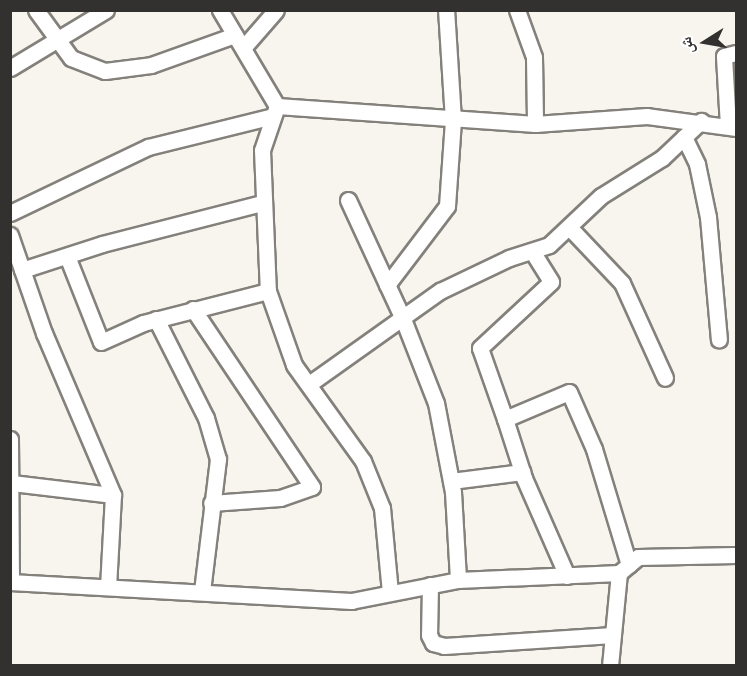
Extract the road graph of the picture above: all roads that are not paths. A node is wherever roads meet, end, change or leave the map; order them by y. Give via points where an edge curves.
1 (36, 10) edge
2 (106, 10) edge
3 (220, 10) edge
4 (276, 10) edge
5 (446, 10) edge
6 (517, 10) edge
7 (55, 40) junction
8 (239, 41) junction
9 (736, 53) edge
10 (10, 68) edge
11 (275, 111) junction
12 (453, 120) junction
13 (701, 121) junction
14 (535, 124) junction
15 (732, 127) edge
16 (684, 137) junction
17 (348, 200) dead end
18 (262, 203) junction
19 (10, 213) edge
20 (569, 227) junction
21 (10, 234) edge
22 (532, 251) junction
23 (67, 256) junction
24 (22, 270) junction
25 (387, 285) junction
26 (268, 291) junction
27 (193, 309) junction
28 (403, 319) junction
29 (156, 320) junction
30 (719, 340) dead end
31 (664, 378) dead end
32 (309, 384) junction
33 (505, 419) junction
34 (10, 439) edge
35 (522, 471) junction
36 (451, 482) junction
37 (12, 483) edge
38 (113, 495) junction
39 (212, 503) junction
40 (736, 555) edge
41 (624, 569) junction
42 (567, 576) junction
43 (458, 580) junction
44 (11, 582) edge
45 (430, 585) junction
46 (108, 586) junction
47 (202, 591) junction
48 (390, 592) junction
49 (613, 634) junction
50 (610, 666) edge

1 - 7 street
2 - 7 street
3 - 8 street
4 - 8 street
5 - 12 street
6 - 14 street via 534,57
7 - 8 street via 71,58 105,71 151,65
7 - 10 street
8 - 11 street
9 - 15 street via 724,56
11 - 12 street
11 - 18 street via 262,150
11 - 19 street via 147,147
12 - 14 street
12 - 25 street via 447,206
13 - 14 street via 647,116
13 - 15 street
13 - 16 street
16 - 20 street via 662,158 601,196
16 - 30 street via 696,164 708,217
17 - 25 street
18 - 23 street
18 - 26 street
20 - 22 street via 549,245
20 - 31 street via 622,283
21 - 24 street
22 - 28 street via 471,275
22 - 33 street via 551,282 480,348
23 - 24 street
23 - 29 street via 101,342
24 - 38 street via 44,333
25 - 28 street
26 - 27 street
26 - 32 street via 294,365
27 - 29 street
27 - 39 street via 312,487 280,498
28 - 32 street
28 - 36 street via 436,403
29 - 39 street via 206,418 218,459
32 - 48 street via 363,461 382,508
33 - 35 street
33 - 41 street via 569,392 594,449
34 - 37 street
35 - 36 street
35 - 42 street
36 - 43 street
37 - 38 street
37 - 44 street
38 - 46 street
39 - 47 street
40 - 41 street via 638,557
41 - 42 street
41 - 49 street
42 - 43 street
43 - 45 street
44 - 46 street
45 - 48 street
45 - 49 street via 429,635 433,643 444,646
46 - 47 street
47 - 48 street via 351,601
49 - 50 street

